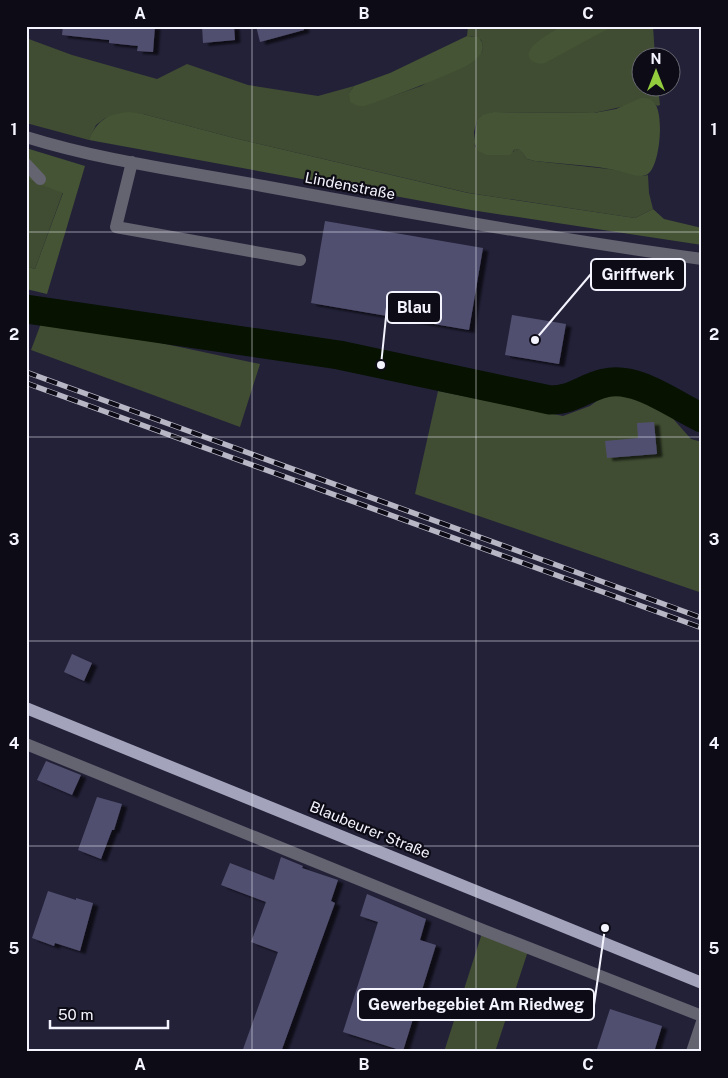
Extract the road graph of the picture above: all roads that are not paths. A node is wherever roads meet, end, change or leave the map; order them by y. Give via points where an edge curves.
1 (26, 137) edge
2 (132, 162) junction
3 (26, 164) edge
4 (40, 179) dead end
5 (702, 259) edge
6 (300, 260) dead end
7 (26, 708) edge
8 (26, 744) edge
9 (702, 983) edge
10 (702, 1016) edge
11 (702, 1022) edge
12 (692, 1052) edge

1 - 2 street, Lindenstraße
2 - 5 street, Lindenstraße via 445,220
2 - 6 street via 116,227
3 - 4 street
7 - 9 main road, Blaubeurer Straße
8 - 10 street
11 - 12 street

